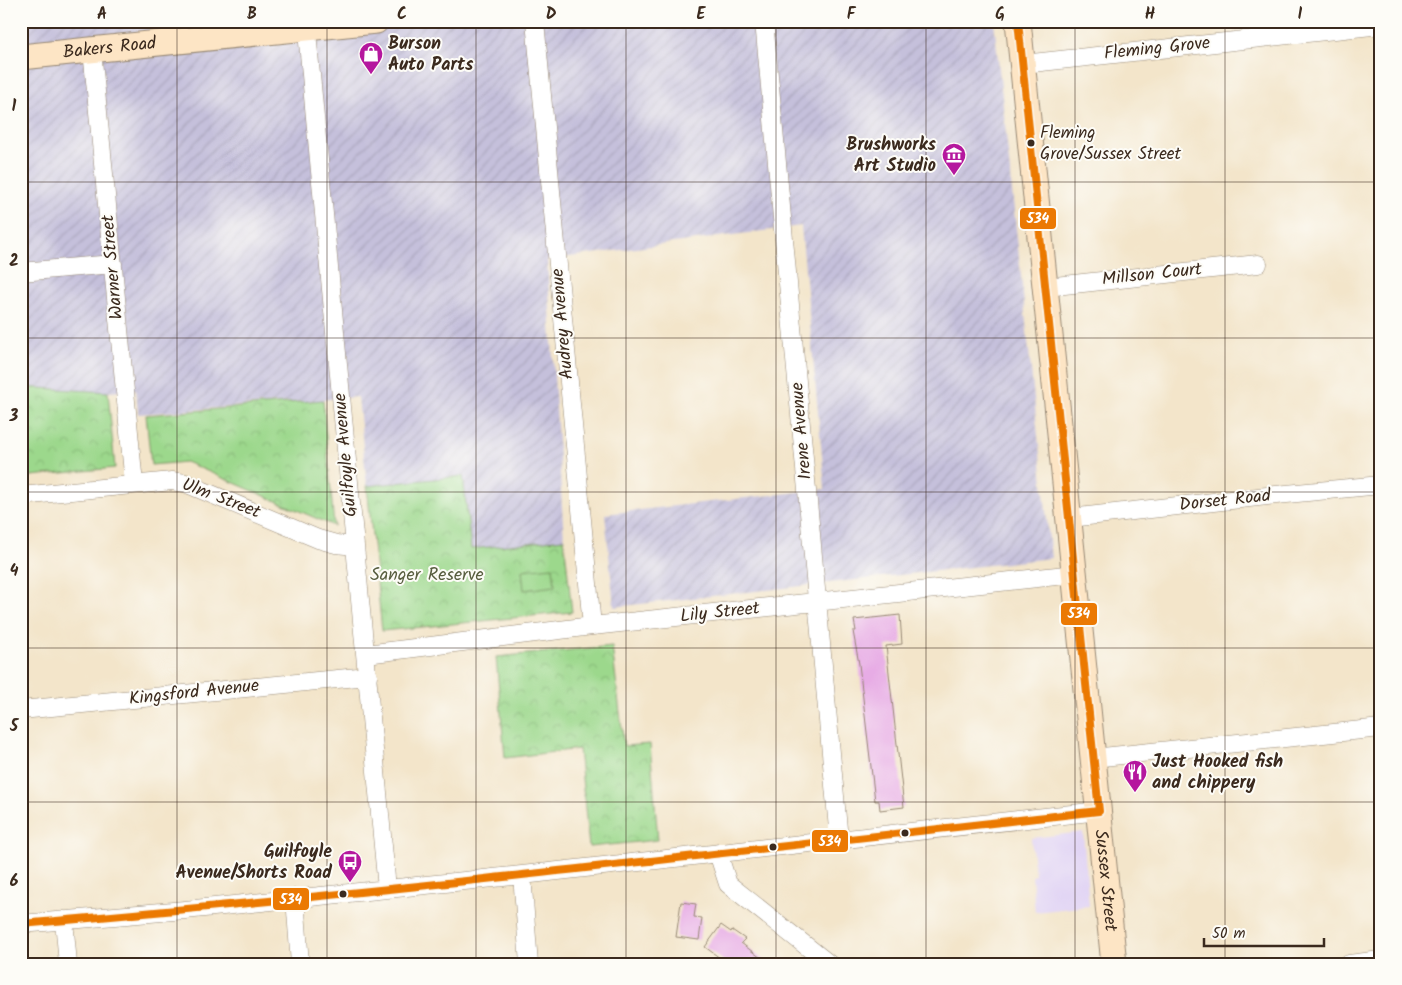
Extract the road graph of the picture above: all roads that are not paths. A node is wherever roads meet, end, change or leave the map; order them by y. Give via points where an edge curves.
1 (376, 21) edge
2 (535, 21) edge
3 (764, 21) edge
4 (1018, 21) edge
5 (306, 25) edge
6 (1381, 25) edge
7 (92, 50) junction
8 (21, 57) edge
9 (1023, 64) junction
10 (113, 264) junction
11 (1258, 264) dead end
12 (21, 272) edge
13 (1046, 287) junction
14 (134, 484) junction
15 (1381, 485) edge
16 (21, 496) edge
17 (1070, 518) junction
18 (355, 546) junction
19 (1075, 574) junction
20 (818, 603) junction
21 (592, 626) junction
22 (366, 654) junction
23 (368, 676) junction
24 (21, 710) edge
25 (1381, 728) edge
26 (1093, 758) junction
27 (1099, 811) junction
28 (840, 840) junction
29 (718, 853) junction
30 (522, 875) junction
31 (387, 889) junction
32 (295, 898) junction
33 (64, 920) junction
34 (21, 924) edge
35 (1381, 960) edge
36 (68, 964) edge
37 (300, 964) edge
38 (529, 964) edge
39 (829, 964) edge
40 (1114, 964) edge
41 (1349, 964) edge

1 - 5 street, Bakers Road
2 - 21 street, Audrey Avenue
3 - 20 street, Irene Avenue
4 - 9 street, Sussex Street
5 - 7 street, Bakers Road
5 - 18 street, Guilfoyle Avenue
6 - 9 street, Fleming Grove
7 - 8 street, Bakers Road
7 - 10 street, Warner Street
9 - 13 street, Sussex Street
10 - 12 street
10 - 14 street, Warner Street
11 - 13 street, Millson Court
13 - 17 street, Sussex Street
14 - 16 street, Ulm Street
14 - 18 street, Ulm Street via 185,483 318,539
15 - 17 street, Dorset Road
17 - 19 street, Sussex Street
18 - 22 street, Guilfoyle Avenue
19 - 20 street, Lily Street
19 - 26 street, Sussex Street
20 - 21 street, Lily Street
20 - 28 street, Irene Avenue
21 - 22 street, Lily Street
22 - 23 street, Guilfoyle Avenue
23 - 24 street, Kingsford Avenue
23 - 31 street, Guilfoyle Avenue
25 - 26 street
26 - 27 street, Sussex Street
27 - 28 street
27 - 40 street, Sussex Street
28 - 29 street
29 - 30 street
29 - 39 street via 728,884
30 - 31 street
30 - 38 street
31 - 32 street
32 - 33 street
32 - 37 street
33 - 34 street
33 - 36 street
35 - 41 street

